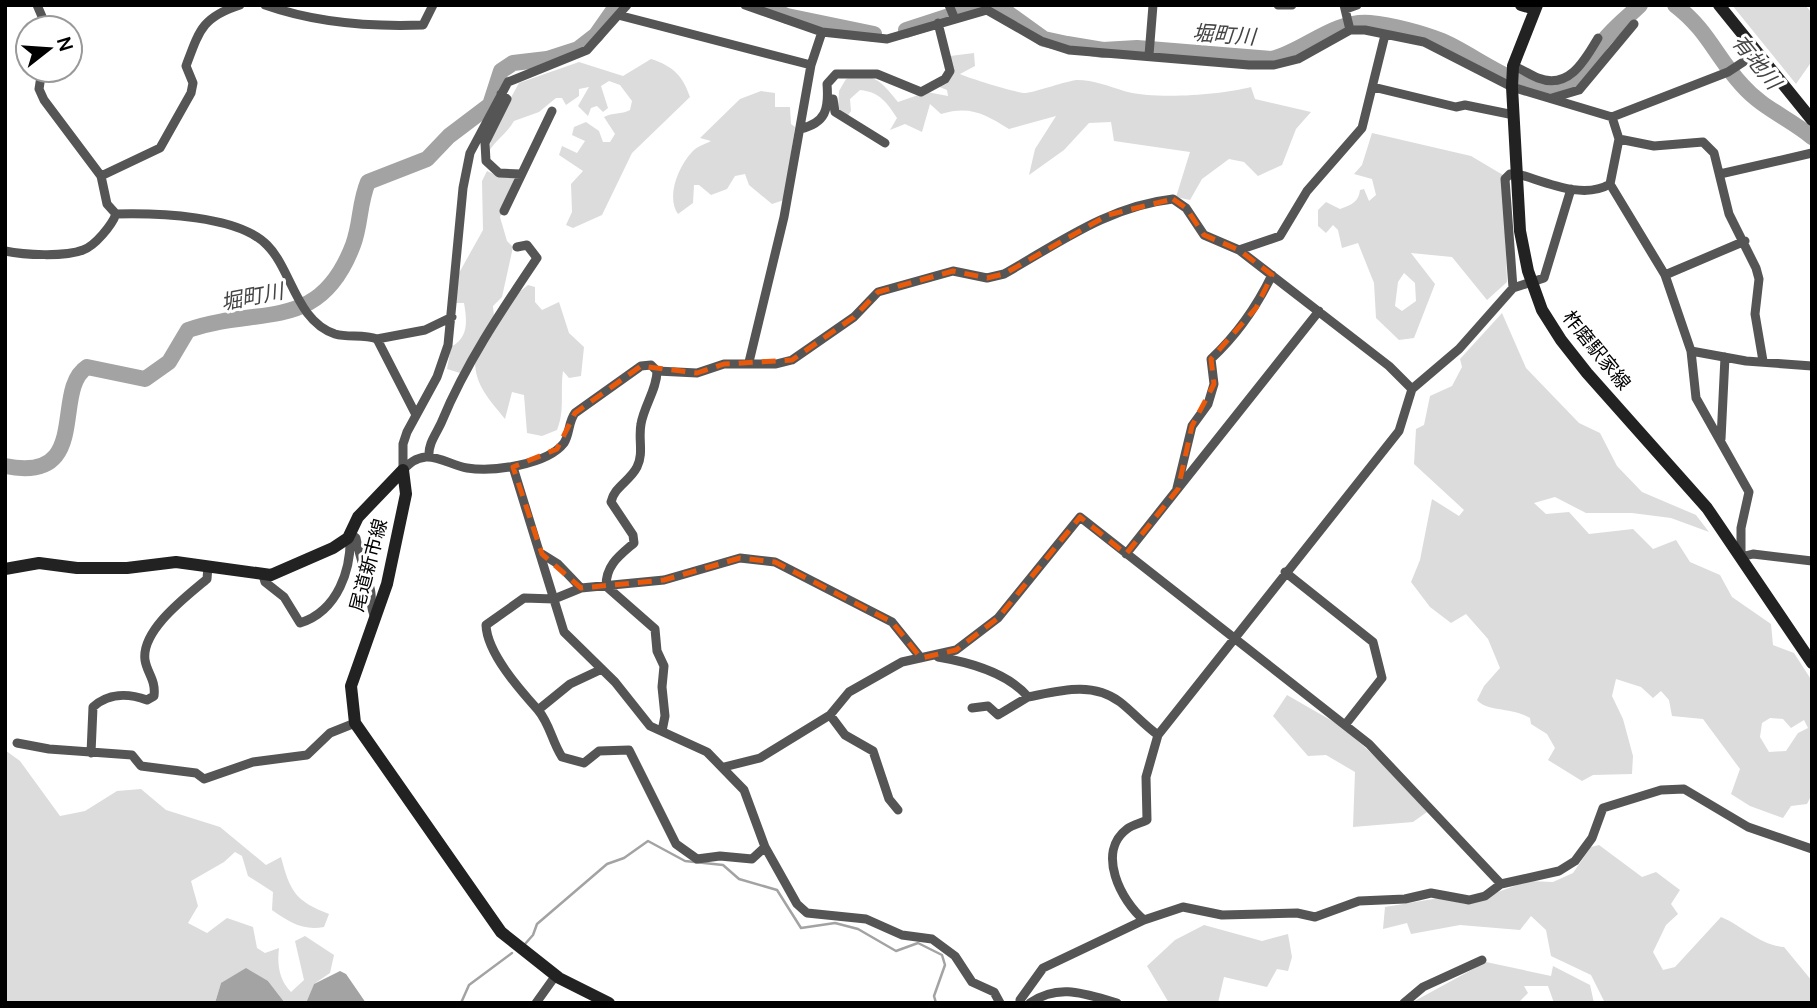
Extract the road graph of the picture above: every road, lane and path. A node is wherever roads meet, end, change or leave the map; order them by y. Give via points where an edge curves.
1 (240, 5) edge
2 (265, 5) edge
3 (433, 5) edge
4 (627, 5) edge
5 (746, 5) edge
6 (1153, 5) edge
7 (1278, 5) edge
8 (1292, 5) edge
9 (1357, 5) edge
10 (1521, 5) edge
11 (1719, 5) edge
12 (949, 6) edge
13 (1536, 7) edge
14 (1345, 9) edge
15 (618, 15) junction
16 (954, 17) junction
17 (938, 23) junction
18 (1634, 24) dead end
19 (1350, 30) junction
20 (822, 32) junction
21 (1385, 35) junction
22 (1598, 38) dead end
23 (1757, 52) junction
24 (1149, 55) junction
25 (811, 65) junction
26 (1513, 76) junction
27 (1569, 76) junction
28 (40, 84) edge
29 (1373, 87) junction
30 (501, 94) junction
31 (828, 96) junction
32 (1569, 99) junction
33 (552, 111) dead end
34 (1514, 115) junction
35 (1612, 117) junction
36 (1812, 120) edge
37 (800, 129) junction
38 (1619, 139) junction
39 (886, 143) dead end
40 (1812, 153) edge
41 (521, 174) junction
42 (1518, 174) junction
43 (1720, 174) junction
44 (101, 176) junction
45 (1610, 184) junction
46 (1571, 189) junction
47 (505, 211) dead end
48 (116, 214) junction
49 (1745, 241) junction
50 (517, 247) dead end
51 (1239, 250) junction
52 (5, 251) edge
53 (1272, 275) junction
54 (1665, 275) junction
55 (1513, 288) junction
56 (1319, 311) junction
57 (452, 317) junction
58 (377, 339) junction
59 (1691, 351) junction
60 (1726, 356) junction
61 (1763, 361) junction
62 (749, 362) junction
63 (1812, 366) edge
64 (657, 371) junction
65 (1412, 389) junction
66 (415, 413) junction
67 (1721, 439) junction
68 (429, 456) junction
69 (513, 467) junction
70 (403, 470) junction
71 (1178, 489) junction
72 (350, 533) junction
73 (542, 554) junction
74 (1126, 554) junction
75 (1741, 557) junction
76 (1812, 561) edge
77 (208, 566) junction
78 (5, 569) edge
79 (1285, 572) junction
80 (263, 575) junction
81 (606, 586) junction
82 (581, 589) junction
83 (554, 599) junction
84 (375, 617) junction
85 (1235, 638) junction
86 (931, 656) junction
87 (921, 659) junction
88 (1812, 663) edge
89 (603, 668) junction
90 (1028, 697) junction
91 (972, 708) dead end
92 (538, 710) junction
93 (830, 715) junction
94 (355, 723) junction
95 (1345, 725) junction
96 (662, 731) junction
97 (1158, 735) junction
98 (17, 743) dead end
99 (91, 753) junction
100 (724, 767) junction
101 (898, 810) dead end
102 (765, 847) junction
103 (1812, 849) edge
104 (1502, 884) junction
105 (1144, 920) junction
106 (1482, 960) dead end
107 (556, 975) junction
108 (1027, 1002) edge
109 (536, 1003) edge
110 (609, 1003) edge
111 (1001, 1003) edge
112 (1117, 1003) edge
113 (1404, 1003) edge

1 - 44 street via 215,14 199,31 186,66 193,83 191,93 160,148
2 - 3 street via 330,22 381,27 423,25
4 - 15 street
5 - 20 street
6 - 24 street
7 - 8 street
9 - 14 street
10 - 13 main road
11 - 23 main road
12 - 16 street
13 - 26 main road, 柞磨駅家線
14 - 19 street
15 - 25 street
15 - 30 street via 587,50 508,82
16 - 17 street
16 - 24 street via 987,10 1041,41 1069,50
17 - 20 street via 887,39
17 - 31 street via 950,71 945,79 921,92 877,74 836,74 827,84
18 - 32 street
19 - 21 street
19 - 24 street via 1298,59 1274,65
20 - 25 street
21 - 26 street via 1424,42
21 - 29 street
22 - 27 street
23 - 35 street via 1728,72
23 - 36 main road
25 - 37 street
26 - 27 street via 1558,80
26 - 32 street via 1550,99
26 - 34 main road, 柞磨駅家線
27 - 32 street
28 - 44 street via 44,100
29 - 34 street
29 - 51 street via 1362,128 1307,191 1280,236
30 - 41 street via 507,99 485,143 486,161 499,173
30 - 57 street via 470,153
31 - 37 street via 825,116
31 - 39 street via 834,100 835,112
32 - 35 street
33 - 41 street
34 - 42 main road, 柞磨駅家線
35 - 38 street
37 - 62 street
38 - 43 street via 1654,146 1703,142 1714,153
38 - 45 street
40 - 43 street
41 - 47 street
42 - 46 street
42 - 55 street via 1505,179
42 - 75 main road, 柞磨駅家線 via 1520,231 1542,310 1561,340 1707,508
43 - 49 street via 1729,214
44 - 48 street via 107,204
45 - 46 street via 1601,189
45 - 54 street
46 - 55 street via 1544,278
48 - 52 street via 113,223 84,250 30,255
48 - 58 street via 167,212 247,230 269,246 299,301 325,328 335,334
49 - 54 street
49 - 61 street via 1759,279 1755,314
50 - 68 street via 527,245 537,258 461,377
51 - 53 street
51 - 62 street via 1204,235 1186,208 1172,200 1128,207 1004,274 987,278 953,271 878,292 854,317 792,360
53 - 56 street
53 - 71 street via 1256,308 1211,359 1214,384 1208,404 1192,426
54 - 59 street
55 - 65 street via 1460,349
56 - 65 street
56 - 71 street
57 - 58 street via 425,330
57 - 66 street via 444,361
58 - 66 street
59 - 60 street
59 - 67 street via 1696,398
60 - 61 street
60 - 67 street
61 - 63 street
62 - 64 street via 697,373
64 - 69 street via 651,365 641,366 575,413 557,449
64 - 81 street via 642,420 642,454 636,470 611,502 634,543 611,563
65 - 79 street via 1399,431
66 - 70 street via 403,444
67 - 75 street via 1749,492 1741,528
68 - 69 street via 468,468
68 - 70 street via 411,461
69 - 73 street
70 - 72 main road, 尾道新市線 via 358,517
70 - 84 main road, 尾道新市線 via 406,494 387,584
71 - 74 street
72 - 80 main road, 尾道新市線 via 333,548
72 - 80 street via 346,575 337,594 310,620 300,623
72 - 84 street via 356,538
73 - 82 street
73 - 83 street
74 - 85 street
74 - 86 street via 1080,517 998,618 956,650
75 - 76 street via 1753,554
75 - 88 main road, 柞磨駅家線
77 - 78 main road, 尾道新市線 via 176,562 77,568 39,563
77 - 80 main road, 尾道新市線
77 - 99 street via 207,579 162,619 152,634 145,662 155,684 154,696 147,700 117,695 93,707
79 - 85 street
79 - 95 street via 1373,642 1382,678
81 - 82 street
81 - 87 street via 664,580 740,558 775,562 892,622
81 - 96 street via 655,629 664,666
82 - 83 street
83 - 89 street via 564,632
83 - 92 street via 524,598 486,625 486,634 513,682
84 - 94 main road, 尾道新市線 via 351,685
85 - 95 street
85 - 97 street
86 - 87 street
86 - 90 street via 975,666 1020,687
87 - 93 street via 902,662 849,692
89 - 92 street via 570,684
89 - 96 street via 641,718
90 - 91 street via 998,715 988,706
90 - 97 street via 1073,687 1092,691 1119,701
92 - 102 street via 562,757 584,763 599,751 629,750 676,844 697,859 752,859
93 - 100 street via 760,758
93 - 101 street via 845,735 873,751 889,799
94 - 99 street via 330,733 307,755 253,762 204,779 195,773 142,766 132,755
94 - 107 main road, 尾道新市線 via 482,909 501,932
95 - 104 street via 1369,744
96 - 100 street via 707,752
97 - 105 street via 1146,777 1147,820 1127,829 1112,849 1111,860 1128,907
98 - 99 street
100 - 102 street via 744,790
102 - 111 street via 785,885 807,913 866,919 902,935 932,939 955,956 972,982 994,992
103 - 104 street via 1748,827 1684,789 1661,790 1602,808 1592,838 1575,861 1559,871
104 - 105 street via 1469,900 1431,893 1405,900 1359,901 1315,917 1297,913 1222,915 1183,907
105 - 108 street via 1043,968
106 - 113 street via 1423,987
107 - 109 street
107 - 110 main road, 尾道新市線
108 - 111 street via 1006,999
108 - 112 street via 1063,990

